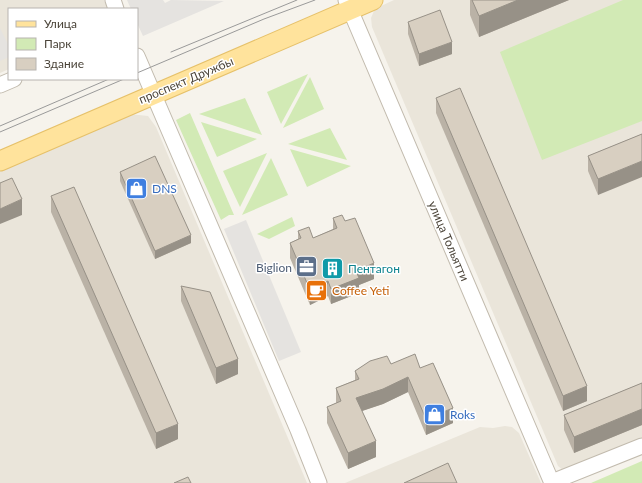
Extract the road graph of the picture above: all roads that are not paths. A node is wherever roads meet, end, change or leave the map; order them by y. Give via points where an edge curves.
1 (373, 0) edge
2 (348, 5) edge
3 (138, 59) edge
4 (12, 80) edge
5 (0, 85) edge
6 (152, 94) junction
7 (0, 161) edge
8 (642, 446) edge
9 (319, 483) edge
10 (552, 483) edge

1 - 2 main road, проспект Дружбы
2 - 6 main road, проспект Дружбы
2 - 10 street, улица Тольятти
3 - 6 street
4 - 5 street
6 - 7 main road, проспект Дружбы
6 - 9 street
8 - 10 street

